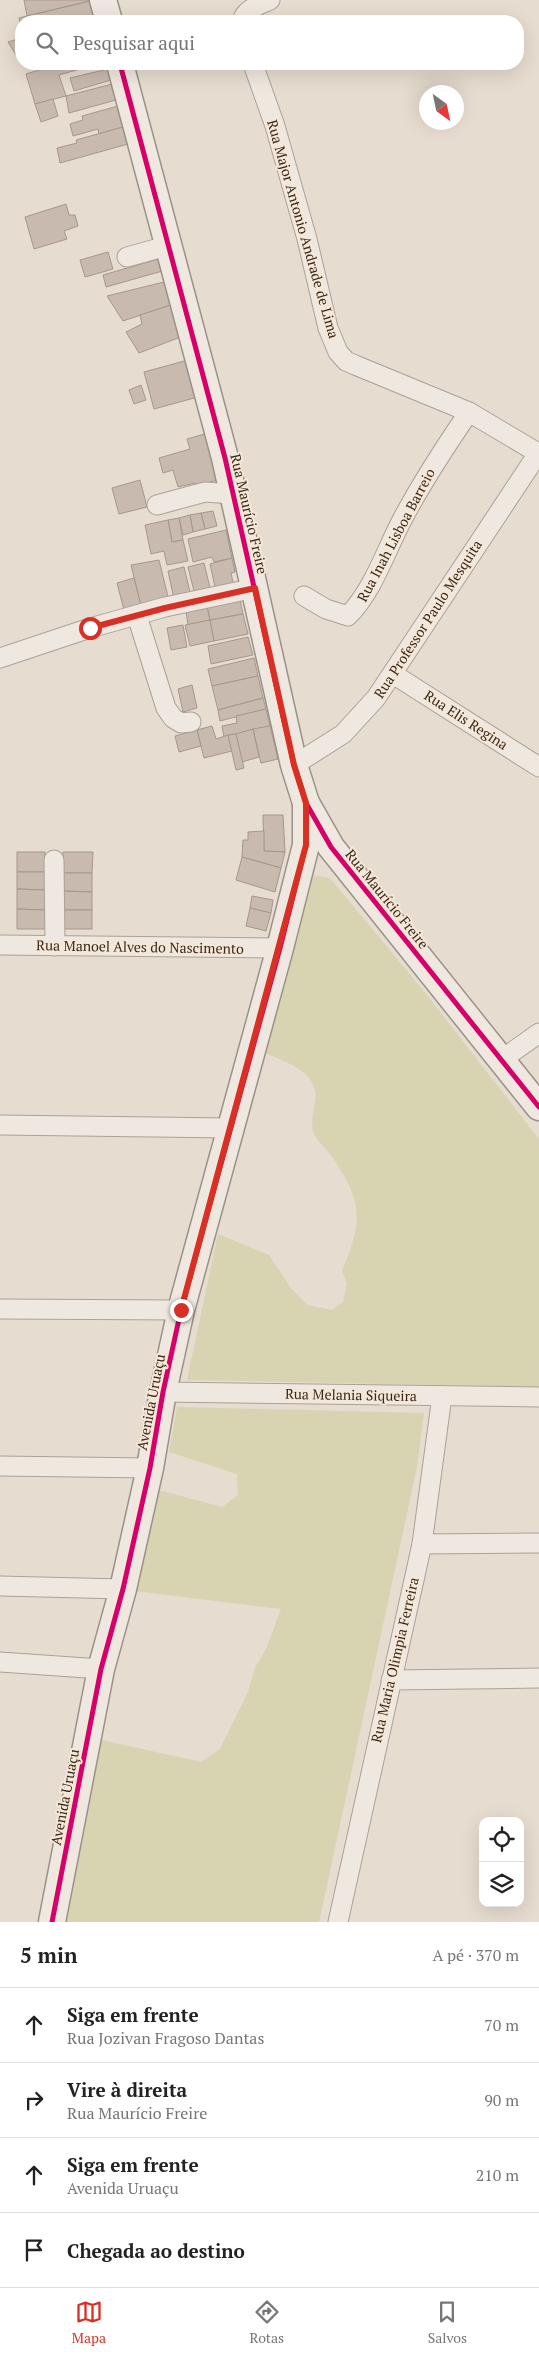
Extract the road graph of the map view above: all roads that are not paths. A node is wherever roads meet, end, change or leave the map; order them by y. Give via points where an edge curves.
1 (103, 0) edge
2 (270, 0) edge
3 (242, 12) edge
4 (107, 15) edge
5 (122, 70) edge
6 (255, 70) edge
7 (170, 245) junction
8 (126, 257) dead end
9 (469, 412) junction
10 (538, 452) edge
11 (233, 494) junction
12 (158, 505) dead end
13 (255, 588) junction
14 (304, 596) dead end
15 (137, 616) junction
16 (0, 658) edge
17 (393, 674) junction
18 (191, 722) dead end
19 (294, 765) junction
20 (539, 767) edge
21 (306, 803) junction
22 (54, 860) dead end
23 (302, 862) junction
24 (343, 862) junction
25 (0, 945) edge
26 (55, 946) junction
27 (280, 948) junction
28 (539, 1033) edge
29 (501, 1060) junction
30 (539, 1107) edge
31 (0, 1125) edge
32 (230, 1128) junction
33 (0, 1309) edge
34 (181, 1310) junction
35 (163, 1392) junction
36 (442, 1396) junction
37 (539, 1398) edge
38 (0, 1466) edge
39 (150, 1468) junction
40 (539, 1543) edge
41 (422, 1544) junction
42 (0, 1586) edge
43 (123, 1589) junction
44 (0, 1662) edge
45 (101, 1669) junction
46 (539, 1678) edge
47 (391, 1680) junction
48 (52, 1922) edge
49 (338, 1922) edge

1 - 4 street
2 - 3 street
5 - 7 street, Rua Maurício Freire
6 - 9 street, Rua Major Antonio Andrade de Lima via 275,126 328,328 338,352 346,361
7 - 8 street
7 - 11 street, Rua Maurício Freire
9 - 10 street, Rua Major Antonio Andrade de Lima
9 - 14 street, Rua Inah Lisboa Barreio via 432,466 401,521 362,602 348,616 326,609
10 - 17 street, Rua Professor Paulo Mesquita
11 - 12 street via 205,492
11 - 13 street, Rua Maurício Freire
13 - 15 street
13 - 19 street, Rua Maurício Freire
15 - 16 street
15 - 18 street via 166,708 181,723
17 - 19 street, Rua Professor Paulo Mesquita via 343,734
17 - 20 street, Rua Elis Regina
19 - 21 street, Rua Maurício Freire
21 - 23 street, Avenida Uruaçu via 306,845
21 - 24 street, Rua Maurício Freire
22 - 26 street
23 - 24 street via 312,855 326,855
23 - 27 street, Avenida Uruaçu
24 - 29 street, Rua Maurício Freire
25 - 26 street, Rua Manoel Alves do Nascimento
26 - 27 street, Rua Manoel Alves do Nascimento
27 - 32 street, Avenida Uruaçu
28 - 29 street
29 - 30 street, Rua Maurício Freire
31 - 32 street
32 - 34 street, Avenida Uruaçu
33 - 34 street
34 - 35 street, Avenida Uruaçu
35 - 36 street, Rua Melania Siqueira
35 - 39 street, Avenida Uruaçu
36 - 37 street, Rua Melania Siqueira
36 - 41 street, Rua Maria Olimpia Ferreira
38 - 39 street
39 - 43 street, Avenida Uruaçu
40 - 41 street
41 - 47 street, Rua Maria Olimpia Ferreira
42 - 43 street
43 - 45 street, Avenida Uruaçu
44 - 45 street
45 - 48 street, Avenida Uruaçu
46 - 47 street
47 - 49 street, Rua Maria Olimpia Ferreira

